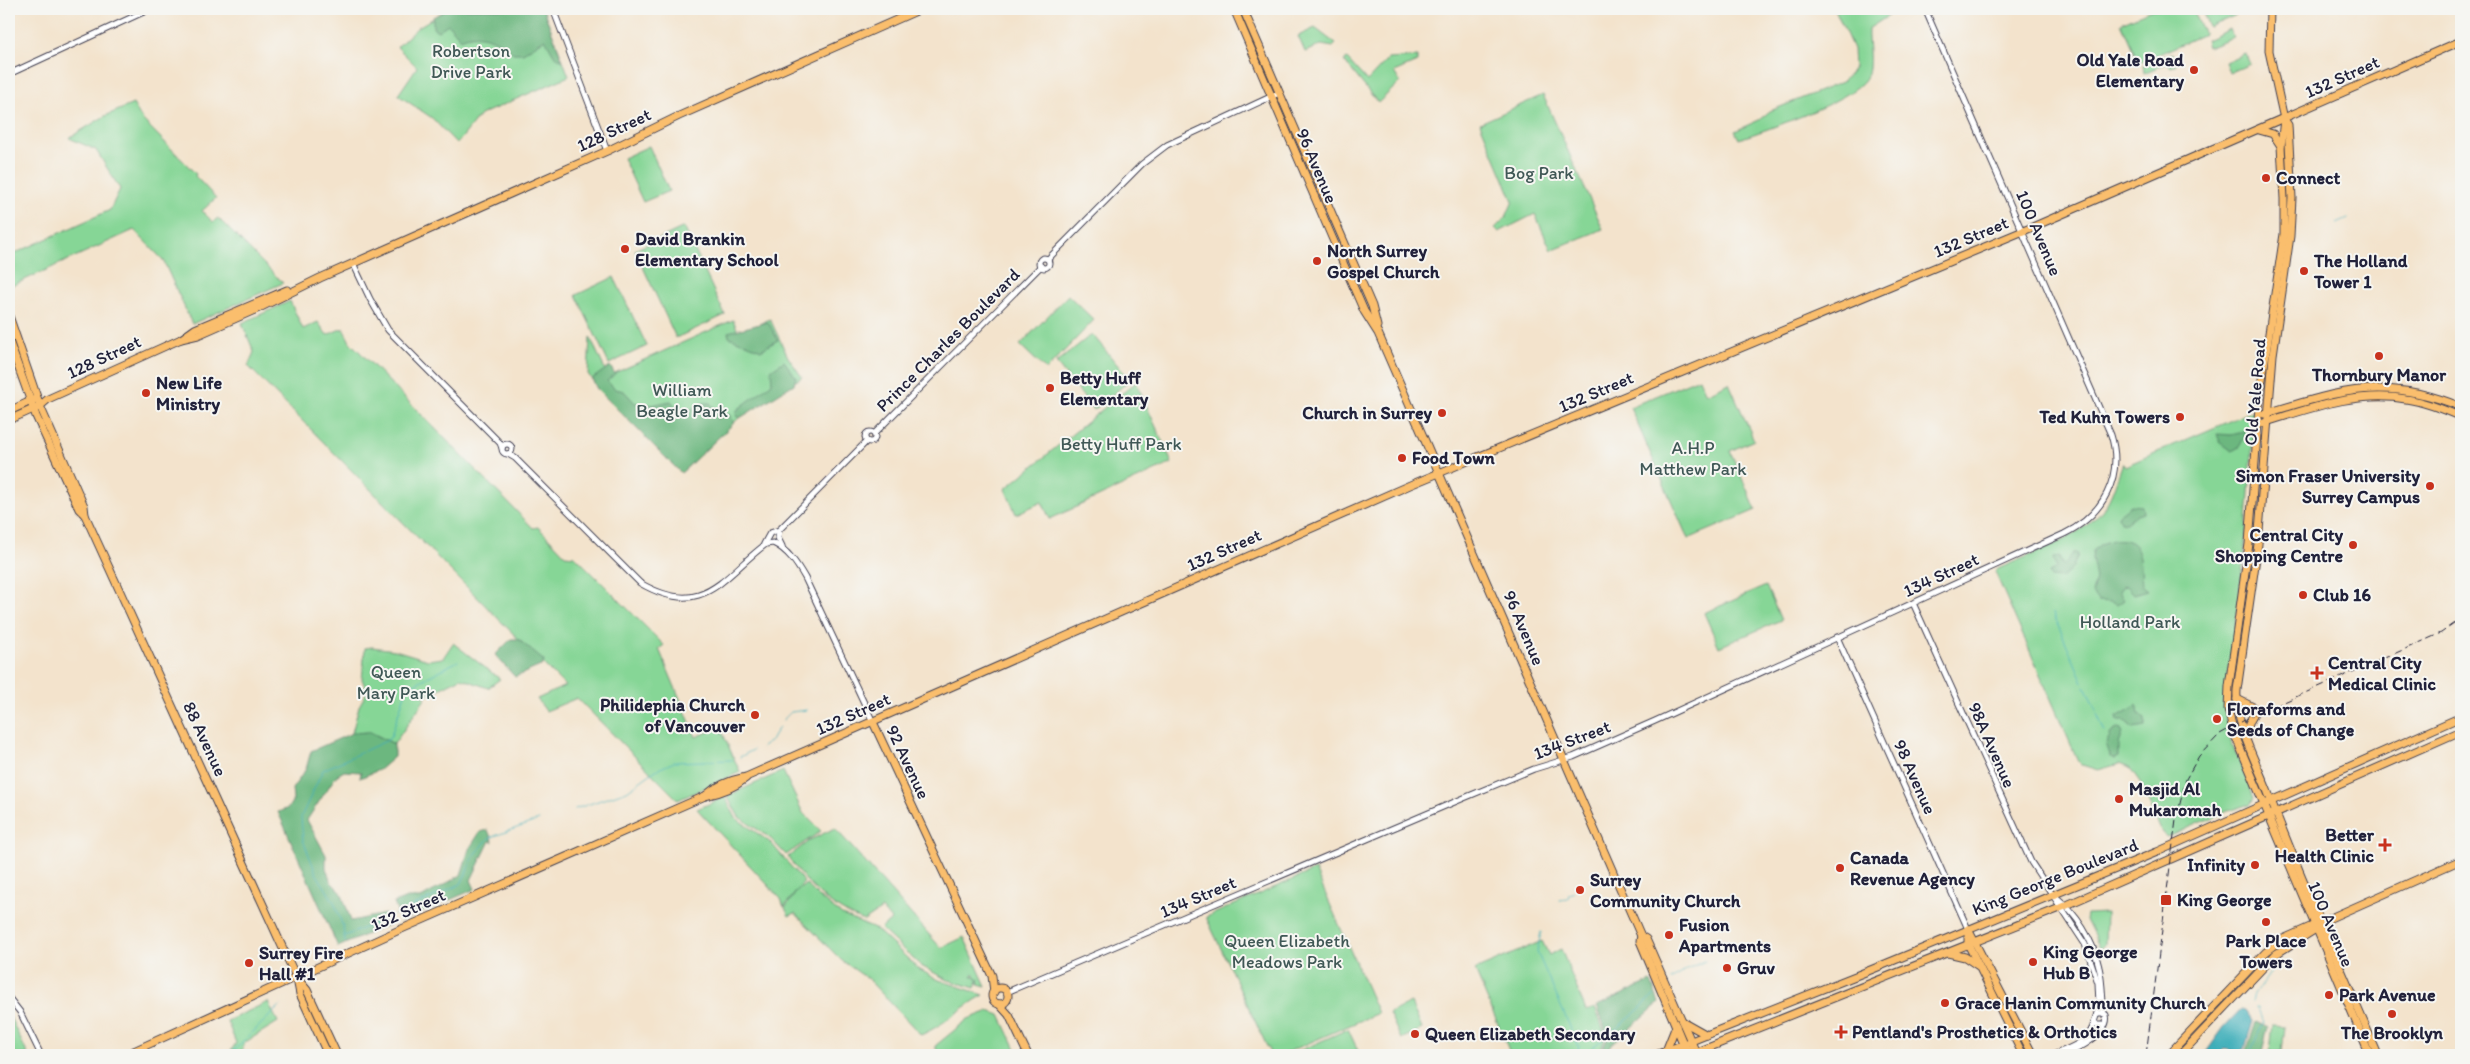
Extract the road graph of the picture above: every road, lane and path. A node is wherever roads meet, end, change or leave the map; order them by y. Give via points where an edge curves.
1 (150, 9) edge
2 (553, 9) edge
3 (921, 9) edge
4 (1925, 9) edge
5 (2270, 9) edge
6 (1237, 10) edge
7 (2461, 41) edge
8 (9, 74) edge
9 (1279, 92) junction
10 (1272, 96) junction
11 (2284, 119) junction
12 (2259, 130) junction
13 (2281, 146) junction
14 (607, 151) junction
15 (2023, 231) junction
16 (353, 263) junction
17 (9, 316) edge
18 (1378, 332) junction
19 (9, 341) edge
20 (2347, 390) junction
21 (34, 399) junction
22 (48, 399) junction
23 (2322, 406) junction
24 (37, 407) junction
25 (2461, 407) edge
26 (9, 411) edge
27 (2267, 413) junction
28 (2258, 416) junction
29 (2461, 416) edge
30 (9, 420) edge
31 (2267, 422) junction
32 (2258, 425) junction
33 (502, 445) junction
34 (510, 453) junction
35 (2114, 471) joint
36 (1440, 472) junction
37 (774, 537) junction
38 (2247, 559) junction
39 (2256, 562) junction
40 (1913, 603) junction
41 (1837, 637) junction
42 (2237, 699) junction
43 (2461, 717) edge
44 (873, 722) junction
45 (2461, 731) edge
46 (2245, 736) junction
47 (2419, 736) junction
48 (2433, 743) junction
49 (2415, 751) junction
50 (1565, 759) junction
51 (2267, 802) junction
52 (2272, 814) junction
53 (2461, 860) edge
54 (2053, 894) junction
55 (2063, 906) junction
56 (2318, 925) junction
57 (1968, 929) junction
58 (1641, 936) junction
59 (1972, 943) junction
60 (1947, 952) junction
61 (1978, 965) junction
62 (992, 976) junction
63 (296, 977) junction
64 (994, 992) junction
65 (1005, 994) junction
66 (9, 998) edge
67 (999, 1004) junction
68 (2097, 1013) junction
69 (2104, 1014) junction
70 (1009, 1015) junction
71 (1682, 1021) junction
72 (2094, 1022) junction
73 (2104, 1025) junction
74 (1676, 1026) junction
75 (1707, 1035) junction
76 (1715, 1045) junction
77 (1691, 1050) edge
78 (1666, 1051) junction
79 (41, 1055) edge
80 (125, 1055) edge
81 (328, 1055) edge
82 (337, 1055) edge
83 (1028, 1055) edge
84 (1656, 1055) edge
85 (1673, 1055) edge
86 (1711, 1055) edge
87 (2023, 1055) edge
88 (2033, 1055) edge
89 (2053, 1055) edge
90 (2064, 1055) edge
91 (2168, 1055) edge
92 (2180, 1055) edge
93 (2370, 1055) edge
94 (2378, 1055) edge

1 - 8 street
2 - 14 street
3 - 14 main road, 128 Street
4 - 15 street, 100 Avenue
5 - 11 main road, Old Yale Road via 2269,51
6 - 9 main road, 96 Avenue via 1248,19
6 - 10 main road, 96 Avenue
7 - 11 main road, 132 Street
9 - 10 street
9 - 18 main road, 96 Avenue via 1372,306
10 - 18 main road, 96 Avenue via 1364,311
10 - 37 street, Prince Charles Boulevard via 1167,145 1142,164 1048,259 1040,259 1041,266 874,434 867,433 867,441
11 - 12 main road, 132 Street
11 - 13 main road, Old Yale Road
11 - 27 main road, Old Yale Road via 2288,125 2291,224
12 - 13 main road via 2273,134
12 - 15 main road, 132 Street
13 - 28 main road, Old Yale Road via 2284,234
14 - 16 main road, 128 Street
15 - 35 street, 100 Avenue via 2111,434
15 - 36 main road, 132 Street
16 - 22 main road, 128 Street via 230,321 198,335 181,338
16 - 33 street via 388,330
17 - 21 main road, 88 Avenue
18 - 36 main road, 96 Avenue
19 - 21 main road, 88 Avenue
20 - 23 main road
20 - 25 main road via 2403,389
20 - 27 main road
21 - 22 main road
21 - 24 main road, 88 Avenue
21 - 26 main road
22 - 24 main road, 128 Street
23 - 29 main road via 2360,397 2388,397 2428,404
23 - 31 main road
24 - 30 main road, 128 Street
24 - 63 main road, 88 Avenue
27 - 28 main road
27 - 31 main road, Old Yale Road
28 - 32 main road, Old Yale Road
31 - 32 main road
31 - 39 main road, Old Yale Road
32 - 38 main road, Old Yale Road
33 - 34 street via 504,453
33 - 34 street via 511,446
34 - 37 street via 640,583 659,592 682,596 712,590
35 - 40 street, 134 Street via 2102,504 2082,525
36 - 44 main road, 132 Street
36 - 50 main road, 96 Avenue
37 - 44 street, 92 Avenue via 805,578
38 - 39 main road
38 - 51 main road, Old Yale Road via 2228,709 2234,734
39 - 42 main road, Old Yale Road
40 - 41 street, 134 Street
40 - 54 street, 98A Avenue via 2031,862
41 - 50 street, 134 Street
41 - 57 street, 98 Avenue
42 - 46 main road, Old Yale Road via 2238,716
42 - 46 main road via 2257,709
43 - 47 main road, King George Boulevard
44 - 62 main road, 92 Avenue
44 - 63 main road, 132 Street via 746,777 731,788 705,796
45 - 48 main road, King George Boulevard
46 - 51 main road, Old Yale Road
47 - 48 main road
47 - 49 main road
47 - 51 main road, King George Boulevard
48 - 49 main road, King George Boulevard
49 - 52 main road, King George Boulevard
50 - 58 main road, 96 Avenue
50 - 65 street, 134 Street via 1472,794
51 - 52 main road, 100 Avenue
51 - 54 main road, King George Boulevard
52 - 55 main road, King George Boulevard
52 - 56 main road, 100 Avenue
53 - 56 main road
54 - 55 street, 98A Avenue
54 - 57 main road, King George Boulevard
55 - 59 main road, King George Boulevard
55 - 68 street via 2091,958 2099,992
55 - 69 street via 2082,926 2094,952 2100,969
56 - 91 main road via 2291,934 2271,948
56 - 92 main road via 2276,954
56 - 93 main road, 100 Avenue
56 - 94 main road, 100 Avenue
57 - 59 main road
57 - 75 main road, King George Boulevard
58 - 71 main road, 96 Avenue via 1646,939
58 - 74 main road, 96 Avenue via 1640,941
59 - 60 main road, King George Boulevard
59 - 61 main road
59 - 88 main road
60 - 61 main road
60 - 76 main road, King George Boulevard
61 - 87 main road
62 - 64 main road, 92 Avenue
62 - 65 main road
63 - 80 main road, 132 Street
63 - 81 main road, 88 Avenue via 300,994
63 - 82 main road, 88 Avenue via 307,990
64 - 65 main road
64 - 67 main road, 92 Avenue via 993,999
65 - 67 main road
65 - 70 main road
66 - 79 street via 20,1012
67 - 70 main road, 92 Avenue
68 - 69 street
68 - 72 street
69 - 73 street via 2107,1020
70 - 83 main road
71 - 75 main road
71 - 77 main road, 96 Avenue
72 - 73 street
72 - 89 street via 2084,1040
73 - 90 street via 2087,1044
74 - 77 main road, 96 Avenue
74 - 78 main road
75 - 77 main road, King George Boulevard
76 - 77 main road, King George Boulevard
76 - 86 main road
77 - 78 main road, King George Boulevard
77 - 85 main road
78 - 84 main road, King George Boulevard

